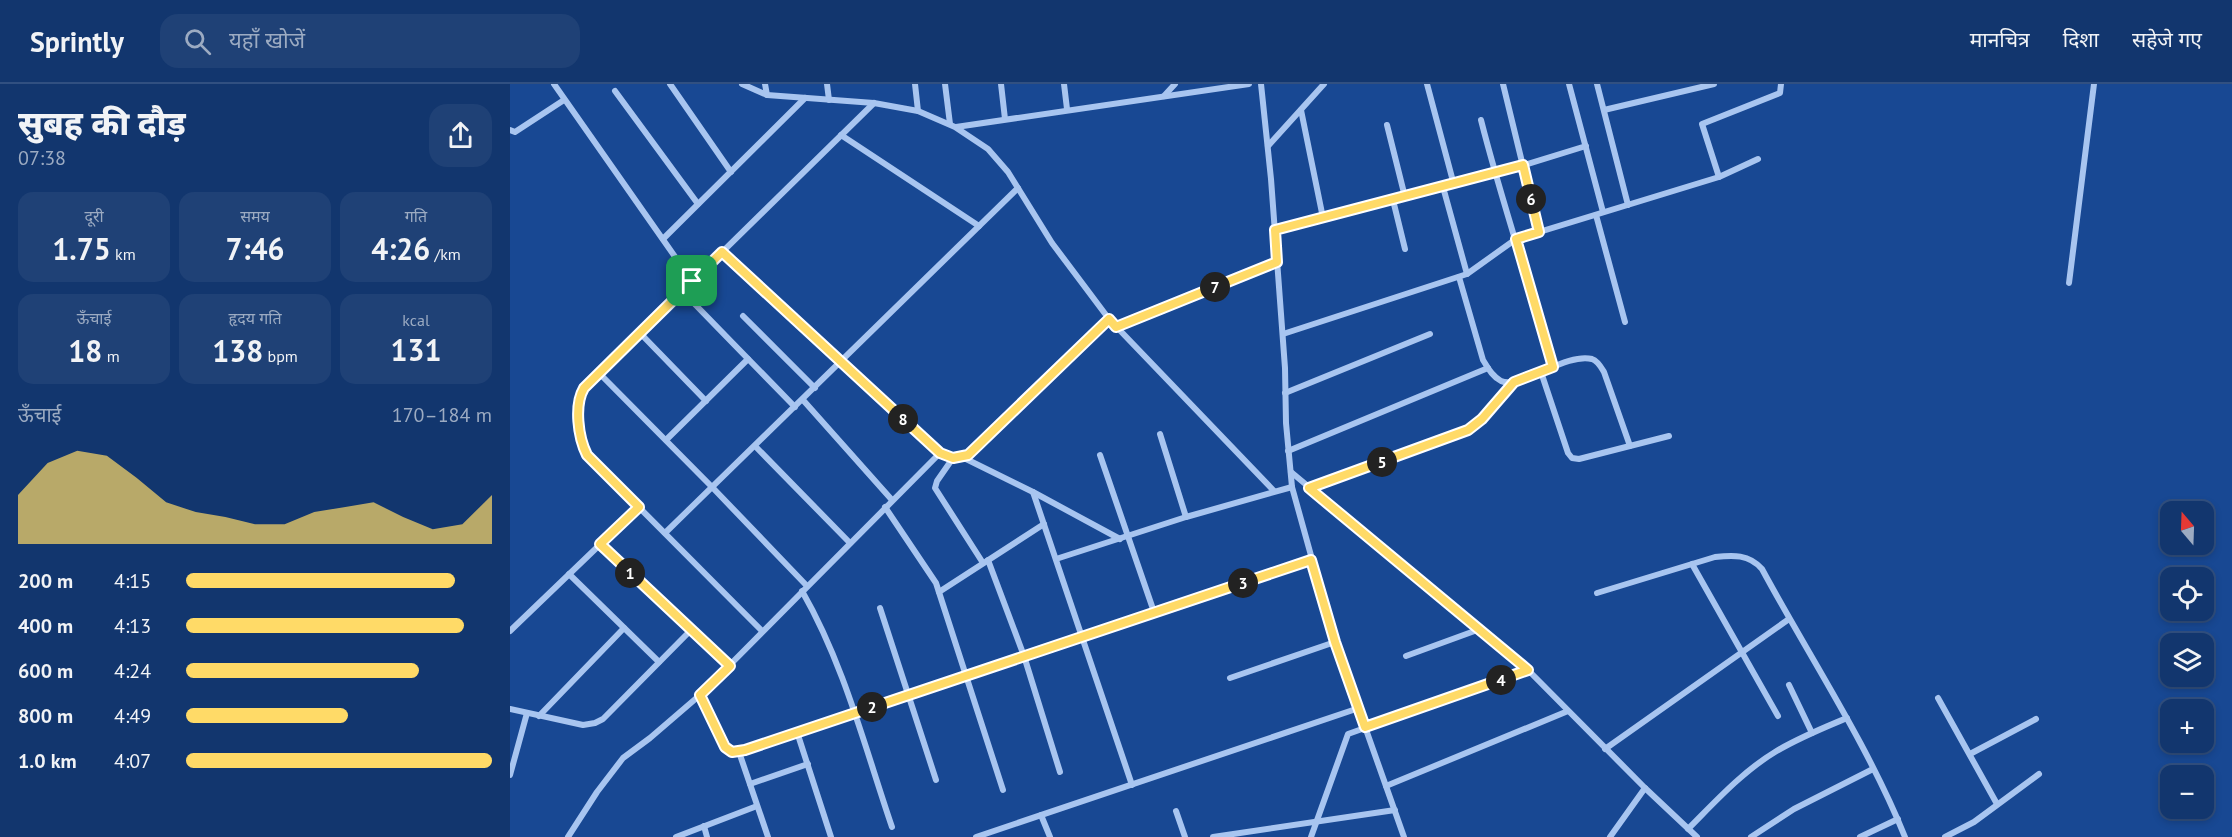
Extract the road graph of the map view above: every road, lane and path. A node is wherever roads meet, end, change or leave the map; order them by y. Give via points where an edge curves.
1 (554, 84) edge
2 (670, 84) edge
3 (742, 84) edge
4 (765, 84) edge
5 (827, 84) edge
6 (915, 84) edge
7 (945, 84) edge
8 (1001, 84) edge
9 (1064, 84) edge
10 (1175, 84) edge
11 (1249, 84) edge
12 (1261, 84) edge
13 (1324, 84) edge
14 (1427, 84) edge
15 (1503, 84) edge
16 (1569, 84) edge
17 (1597, 84) edge
18 (1710, 84) edge
19 (1781, 84) edge
20 (2094, 84) edge
21 (615, 91) dead end
22 (766, 95) junction
23 (1163, 96) junction
24 (805, 98) junction
25 (564, 100) junction
26 (829, 100) junction
27 (874, 103) junction
28 (1067, 110) junction
29 (1301, 110) junction
30 (1604, 110) junction
31 (918, 111) junction
32 (1005, 119) junction
33 (1481, 120) dead end
34 (952, 125) junction
35 (1387, 125) dead end
36 (510, 130) edge
37 (841, 135) junction
38 (1268, 146) junction
39 (1586, 146) junction
40 (1758, 159) dead end
41 (1523, 165) junction
42 (731, 172) junction
43 (1495, 174) junction
44 (1719, 177) junction
45 (1454, 184) junction
46 (1443, 187) junction
47 (1018, 188) junction
48 (1406, 197) junction
49 (1393, 200) junction
50 (698, 204) junction
51 (1628, 205) junction
52 (1599, 214) junction
53 (1323, 218) junction
54 (979, 226) junction
55 (1275, 230) junction
56 (1539, 232) junction
57 (663, 239) junction
58 (1516, 239) junction
59 (1405, 249) dead end
60 (722, 252) junction
61 (1277, 262) junction
62 (1467, 274) junction
63 (1459, 277) junction
64 (692, 281) junction
65 (2069, 283) dead end
66 (681, 291) junction
67 (743, 316) dead end
68 (1109, 319) junction
69 (1625, 322) dead end
70 (1116, 327) junction
71 (640, 333) junction
72 (1282, 334) junction
73 (1430, 334) dead end
74 (748, 359) junction
75 (842, 362) junction
76 (1553, 367) junction
77 (1488, 368) junction
78 (1541, 372) junction
79 (599, 373) junction
80 (1514, 382) junction
81 (815, 388) junction
82 (1285, 393) junction
83 (803, 400) junction
84 (706, 401) junction
85 (795, 407) junction
86 (1160, 434) dead end
87 (1669, 436) dead end
88 (666, 440) junction
89 (755, 446) junction
90 (1630, 446) junction
91 (1288, 451) junction
92 (940, 453) junction
93 (1100, 455) dead end
94 (962, 456) junction
95 (953, 458) junction
96 (1291, 472) junction
97 (712, 487) junction
98 (1292, 487) junction
99 (1309, 488) junction
100 (1274, 491) junction
101 (1033, 492) junction
102 (892, 500) junction
103 (639, 507) junction
104 (885, 507) junction
105 (1186, 517) junction
106 (1044, 524) junction
107 (665, 533) junction
108 (1123, 538) junction
109 (850, 543) junction
110 (600, 544) junction
111 (1056, 559) junction
112 (1311, 560) junction
113 (986, 562) junction
114 (1692, 564) junction
115 (569, 574) junction
116 (804, 588) junction
117 (939, 592) junction
118 (1597, 593) dead end
119 (880, 608) dead end
120 (1154, 612) junction
121 (1789, 619) junction
122 (624, 628) junction
123 (1480, 629) junction
124 (691, 630) junction
125 (510, 631) edge
126 (762, 631) junction
127 (1082, 636) junction
128 (1335, 642) junction
129 (1743, 653) junction
130 (1024, 656) junction
131 (1406, 656) dead end
132 (659, 662) junction
133 (730, 666) junction
134 (1528, 670) junction
135 (967, 675) junction
136 (1230, 678) dead end
137 (1789, 685) dead end
138 (908, 694) junction
139 (700, 695) junction
140 (1938, 698) dead end
141 (1359, 708) junction
142 (510, 709) edge
143 (1569, 711) junction
144 (527, 713) junction
145 (854, 713) junction
146 (539, 716) junction
147 (1778, 716) dead end
148 (1847, 718) junction
149 (2036, 719) dead end
150 (1365, 727) junction
151 (798, 732) junction
152 (1812, 733) junction
153 (1605, 749) junction
154 (739, 752) junction
155 (1970, 754) junction
156 (808, 764) junction
157 (1873, 769) junction
158 (1060, 772) dead end
159 (2039, 774) dead end
160 (510, 775) edge
161 (936, 780) dead end
162 (750, 784) junction
163 (1132, 785) junction
164 (1386, 786) junction
165 (1645, 788) junction
166 (1003, 790) dead end
167 (1997, 804) junction
168 (757, 806) junction
169 (1395, 810) junction
170 (1176, 811) dead end
171 (1041, 815) junction
172 (1898, 819) junction
173 (1316, 822) junction
174 (704, 826) junction
175 (892, 827) dead end
176 (1688, 829) junction
177 (1250, 834) edge
178 (981, 836) edge
179 (568, 837) edge
180 (676, 837) edge
181 (707, 837) edge
182 (768, 837) edge
183 (831, 837) edge
184 (1050, 837) edge
185 (1185, 837) edge
186 (1214, 837) edge
187 (1311, 837) edge
188 (1404, 837) edge
189 (1610, 837) edge
190 (1697, 837) edge
191 (1750, 837) edge
192 (1860, 837) edge
193 (1905, 837) edge
194 (1945, 837) edge

1 - 25 street
2 - 42 street
3 - 22 street
4 - 22 street
5 - 26 street
6 - 31 street
7 - 34 street
8 - 32 street
9 - 28 street
10 - 23 street
11 - 23 street
12 - 38 street
13 - 29 street
14 - 45 street
15 - 41 street
16 - 39 street
17 - 30 street
18 - 30 street
19 - 44 street via 1780,93 1702,124
20 - 65 street
21 - 50 street
22 - 24 street
23 - 28 street
24 - 26 street
24 - 42 street
25 - 36 street via 525,127
25 - 57 street
26 - 27 street
27 - 31 street
27 - 37 street
28 - 32 street
29 - 38 street
29 - 53 street
30 - 51 street
31 - 34 street
32 - 34 street
33 - 43 street
34 - 47 street via 987,148
35 - 48 street
37 - 54 street
37 - 60 street
38 - 55 street
39 - 41 street
39 - 52 street
40 - 44 street
41 - 43 street
41 - 56 street
42 - 50 street
43 - 45 street
43 - 58 street
44 - 51 street
45 - 46 street
46 - 48 street
46 - 62 street
47 - 54 street
47 - 68 street via 1052,243
48 - 49 street
49 - 53 street
49 - 59 street
50 - 57 street
51 - 52 street
52 - 56 street
52 - 69 street
53 - 55 street
54 - 75 street
55 - 61 street
56 - 58 street
57 - 64 street
58 - 62 street
58 - 76 street
60 - 64 street
60 - 75 street
61 - 70 street
61 - 72 street
62 - 63 street
63 - 72 street
63 - 77 street
64 - 66 street
66 - 71 street
66 - 74 street
67 - 81 street
68 - 70 street
68 - 94 street via 968,455
70 - 100 street
71 - 79 street
71 - 84 street
72 - 82 street
73 - 82 street
74 - 84 street
74 - 85 street
75 - 81 street
75 - 92 street
76 - 78 street
76 - 90 street via 1576,359 1599,363
77 - 80 street via 1503,382
77 - 91 street
78 - 80 street
78 - 90 street via 1572,458
79 - 88 street
79 - 103 street via 580,395 582,445 587,455
80 - 99 street via 1468,430
81 - 83 street
82 - 91 street
83 - 85 street
83 - 102 street
84 - 88 street
85 - 89 street
86 - 105 street
87 - 90 street
88 - 97 street
89 - 97 street
89 - 109 street
91 - 96 street
92 - 95 street
92 - 102 street
93 - 108 street
94 - 95 street
94 - 101 street
95 - 113 street via 935,488
96 - 98 street
96 - 99 street
97 - 107 street
97 - 116 street
98 - 100 street
98 - 112 street
99 - 123 street
100 - 105 street
101 - 106 street
101 - 108 street
102 - 104 street
103 - 107 street
103 - 110 street
104 - 109 street
104 - 117 street
105 - 108 street
106 - 111 street
106 - 113 street
107 - 126 street
108 - 111 street
108 - 120 street
109 - 116 street
110 - 115 street
110 - 124 street
111 - 127 street
112 - 120 street
112 - 128 street
113 - 117 street
113 - 130 street
114 - 118 street
114 - 121 street via 1732,556 1755,561
114 - 129 street
115 - 122 street
115 - 125 street
116 - 126 street
116 - 145 street
117 - 135 street
119 - 138 street
120 - 127 street
121 - 129 street
121 - 148 street
122 - 132 street
122 - 146 street
123 - 131 street
123 - 134 street
124 - 132 street
124 - 133 street
126 - 133 street
127 - 130 street
127 - 163 street
128 - 136 street
128 - 141 street
129 - 147 street
129 - 153 street
130 - 135 street
130 - 158 street
132 - 146 street via 595,723 583,725
133 - 139 street
134 - 143 street
134 - 150 street
135 - 138 street
135 - 166 street
137 - 152 street
138 - 145 street
138 - 161 street
139 - 154 street via 725,747
139 - 179 street via 623,758
140 - 155 street
141 - 150 street
141 - 163 street
142 - 144 street
143 - 153 street
143 - 164 street
144 - 146 street
144 - 160 street
145 - 151 street
145 - 175 street
148 - 152 street
148 - 157 street
149 - 155 street
150 - 164 street
150 - 173 street via 1348,734
151 - 154 street
151 - 156 street
152 - 176 street via 1751,769
153 - 165 street
154 - 162 street
155 - 167 street
156 - 162 street
156 - 183 street
157 - 172 street
157 - 191 street via 1804,803
159 - 167 street
162 - 168 street
163 - 171 street
164 - 169 street
165 - 176 street
165 - 189 street
167 - 194 street
168 - 174 street
168 - 182 street
169 - 173 street
169 - 188 street
170 - 185 street
171 - 178 street
171 - 184 street
172 - 192 street
172 - 193 street
173 - 177 street
173 - 187 street
174 - 180 street
174 - 181 street
176 - 190 street
177 - 186 street

